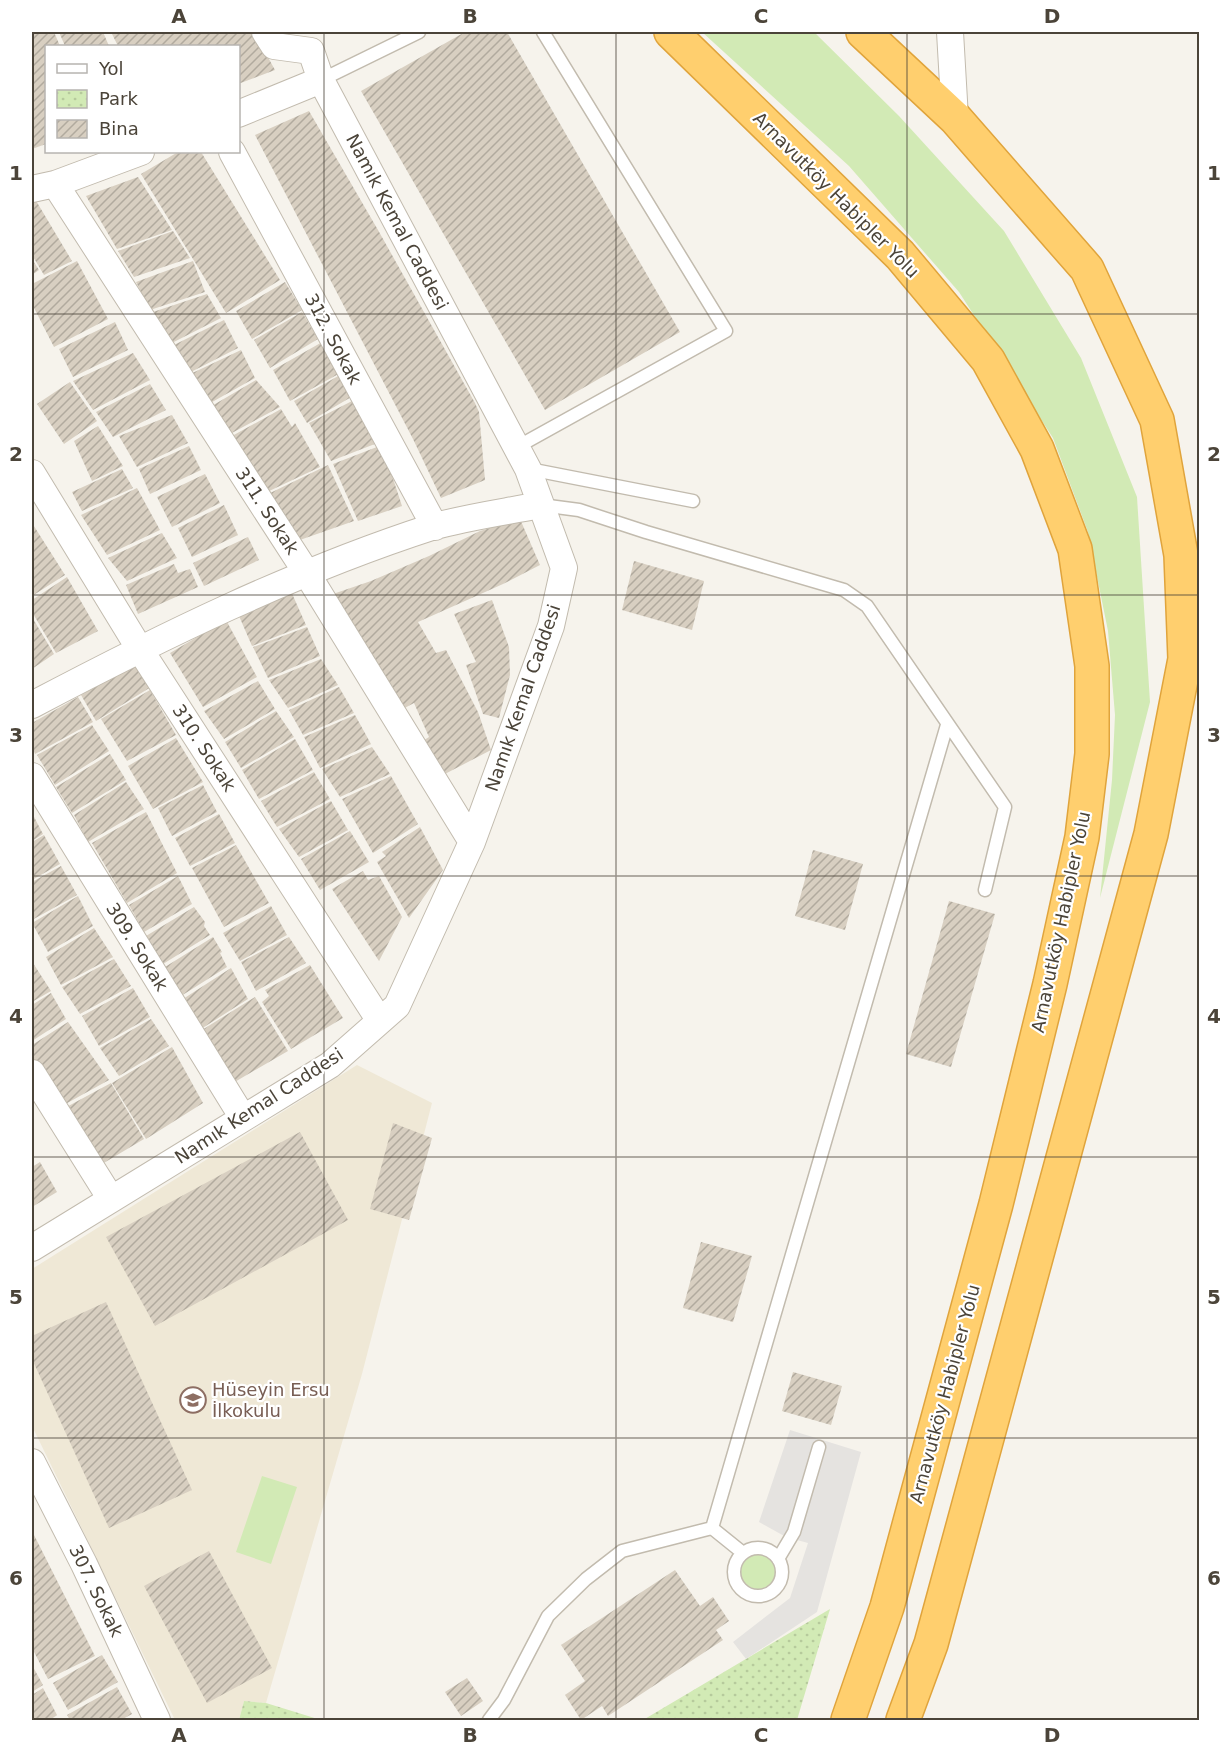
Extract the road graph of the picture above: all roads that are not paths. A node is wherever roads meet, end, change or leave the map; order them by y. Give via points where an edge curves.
1 (265, 32) edge
2 (419, 32) edge
3 (543, 32) edge
4 (863, 32) edge
5 (950, 32) edge
6 (671, 35) edge
7 (321, 80) junction
8 (240, 113) edge
9 (955, 118) junction
10 (138, 153) edge
11 (233, 153) edge
12 (43, 187) edge
13 (523, 458) junction
14 (32, 473) edge
15 (693, 501) dead end
16 (540, 505) junction
17 (435, 527) junction
18 (306, 572) junction
19 (140, 648) junction
20 (32, 705) edge
21 (947, 725) junction
22 (32, 776) edge
23 (472, 842) junction
24 (985, 890) dead end
25 (380, 1021) junction
26 (32, 1073) edge
27 (243, 1118) junction
28 (111, 1199) junction
29 (32, 1248) edge
30 (819, 1447) dead end
31 (32, 1462) edge
32 (712, 1528) junction
33 (744, 1553) junction
34 (778, 1559) junction
35 (157, 1720) edge
36 (489, 1720) edge
37 (848, 1720) edge
38 (903, 1720) edge

1 - 7 street, Namık Kemal Caddesi via 274,46 311,51
2 - 7 lane
3 - 13 lane via 726,331
4 - 9 highway
5 - 9 street
6 - 37 highway, Arnavutköy Habipler Yolu via 900,255 988,360 1037,449 1075,549 1092,666 1092,754 1082,837 1050,984 996,1204 887,1607
7 - 8 street
7 - 13 street, Namık Kemal Caddesi
9 - 38 highway via 1087,269 1157,420 1181,555 1185,659 1151,834 931,1644
10 - 12 street
11 - 17 street, 312. Sokak
12 - 18 street, 311. Sokak
13 - 15 lane
13 - 16 street, Namık Kemal Caddesi
14 - 19 street, 310. Sokak
16 - 17 street
16 - 21 lane via 579,510 844,590 867,606
16 - 23 street, Namık Kemal Caddesi via 564,568 551,626
17 - 18 street
18 - 19 street
18 - 23 street, 311. Sokak
19 - 20 street
19 - 25 street, 310. Sokak
21 - 24 lane via 1005,807
21 - 32 lane
22 - 27 street, 309. Sokak
23 - 25 street, Namık Kemal Caddesi via 397,1006
25 - 27 street, Namık Kemal Caddesi via 330,1065
26 - 28 street
27 - 28 street, Namık Kemal Caddesi
28 - 29 street, Namık Kemal Caddesi
30 - 34 lane via 794,1532
31 - 35 street, 307. Sokak
32 - 33 lane
32 - 36 lane via 622,1551 586,1579 548,1616 504,1700
33 - 34 lane via 766,1549
33 - 34 lane via 735,1566 736,1582 755,1596 777,1588 783,1574

